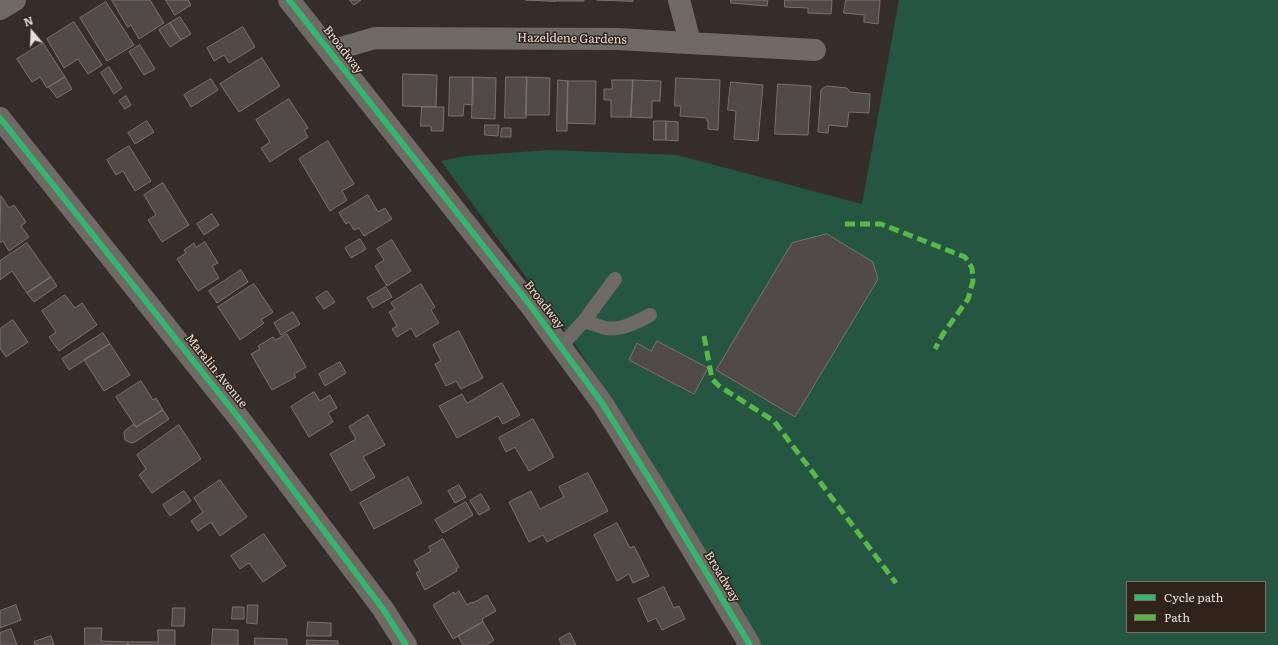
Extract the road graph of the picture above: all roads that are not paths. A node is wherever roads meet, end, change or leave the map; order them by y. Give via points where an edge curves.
1 (15, 0) edge
2 (289, 0) edge
3 (679, 0) edge
4 (0, 9) edge
5 (690, 42) junction
6 (816, 50) dead end
7 (330, 51) junction
8 (0, 118) edge
9 (615, 279) dead end
10 (650, 316) dead end
11 (584, 320) junction
12 (561, 346) junction
13 (406, 645) edge
14 (750, 645) edge

1 - 4 street
2 - 7 street, Broadway
3 - 5 street
5 - 6 street, Hazeldene Gardens
5 - 7 street, Hazeldene Gardens via 617,39 375,38
7 - 12 street, Broadway
8 - 13 street, Maralin Avenue via 242,422 383,609
9 - 11 lane
10 - 11 lane via 634,324 606,328
11 - 12 lane
12 - 14 street, Broadway via 606,410

